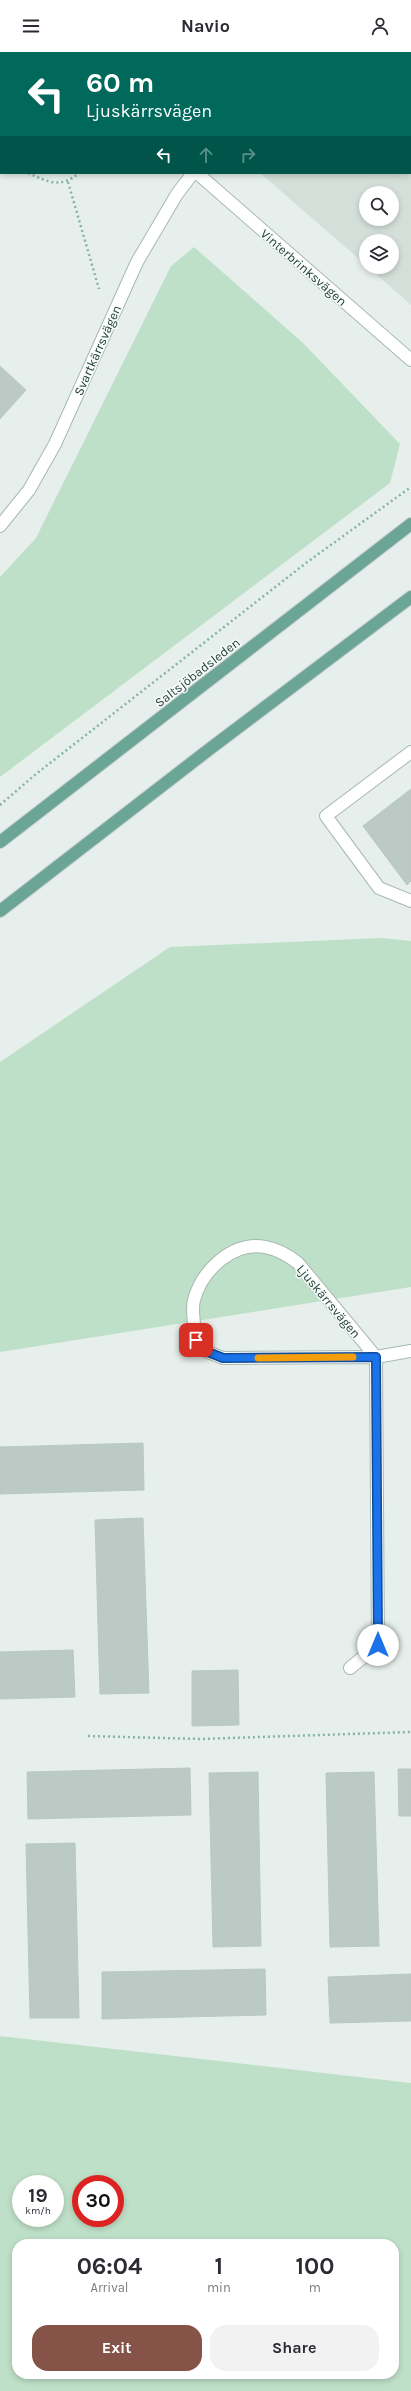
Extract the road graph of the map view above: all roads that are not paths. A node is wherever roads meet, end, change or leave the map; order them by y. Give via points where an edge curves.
1 (192, 174) edge
2 (198, 174) edge
3 (411, 360) edge
4 (411, 524) edge
5 (0, 526) edge
6 (411, 597) edge
7 (411, 752) edge
8 (0, 842) edge
9 (411, 900) edge
10 (0, 911) edge
11 (411, 1351) edge
12 (376, 1357) junction
13 (350, 1668) dead end

1 - 5 street, Svartkärrsvägen via 177,194 137,262 55,444 29,490
2 - 3 street, Vinterbrinksvägen
4 - 8 main road, Saltsjöbadsleden
6 - 10 main road via 194,760
7 - 9 street via 326,816 379,888
11 - 12 street, Ljuskärrsvägen
12 - 12 street, Ljuskärrsvägen via 223,1358 208,1352 196,1340 194,1301 203,1280 218,1262 238,1248 265,1247 287,1255 298,1263
12 - 13 street via 378,1645

